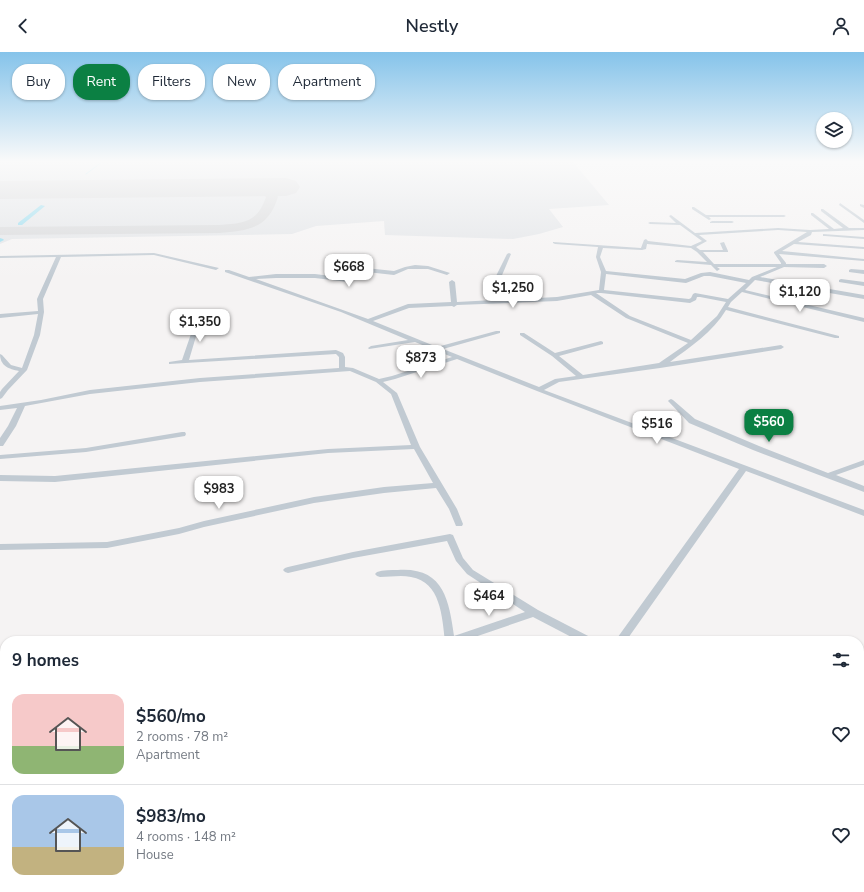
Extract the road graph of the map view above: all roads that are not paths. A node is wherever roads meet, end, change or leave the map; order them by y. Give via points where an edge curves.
1 (840, 204) dead end
2 (694, 208) dead end
3 (822, 210) dead end
4 (813, 214) dead end
5 (671, 216) dead end
6 (706, 216) junction
7 (784, 216) dead end
8 (712, 222) junction
9 (735, 222) dead end
10 (743, 222) dead end
11 (788, 222) dead end
12 (864, 222) edge
13 (650, 223) dead end
14 (681, 224) junction
15 (864, 229) edge
16 (848, 230) junction
17 (727, 231) junction
18 (834, 231) junction
19 (810, 232) junction
20 (694, 234) junction
21 (864, 238) edge
22 (555, 243) dead end
23 (722, 243) dead end
24 (795, 243) junction
25 (601, 246) junction
26 (692, 247) junction
27 (864, 248) edge
28 (699, 251) junction
29 (777, 252) junction
30 (509, 254) dead end
31 (59, 256) junction
32 (0, 257) edge
33 (864, 260) edge
34 (677, 261) dead end
35 (713, 265) junction
36 (782, 266) junction
37 (824, 266) dead end
38 (216, 268) dead end
39 (851, 271) dead end
40 (227, 272) dead end
41 (604, 272) junction
42 (864, 272) edge
43 (447, 273) dead end
44 (720, 275) junction
45 (248, 279) junction
46 (752, 280) junction
47 (841, 281) dead end
48 (452, 282) dead end
49 (864, 284) edge
50 (601, 290) junction
51 (740, 290) junction
52 (592, 293) junction
53 (864, 297) edge
54 (497, 301) junction
55 (729, 301) junction
56 (454, 305) junction
57 (726, 308) junction
58 (40, 312) junction
59 (0, 316) edge
60 (864, 320) edge
61 (367, 321) junction
62 (220, 329) dead end
63 (498, 332) dead end
64 (522, 334) dead end
65 (837, 337) dead end
66 (416, 340) junction
67 (601, 343) dead end
68 (692, 343) junction
69 (781, 347) dead end
70 (371, 348) dead end
71 (436, 349) junction
72 (554, 355) junction
73 (0, 356) edge
74 (458, 357) junction
75 (186, 362) junction
76 (171, 363) dead end
77 (660, 366) junction
78 (24, 370) junction
79 (342, 370) junction
80 (582, 378) junction
81 (378, 381) junction
82 (539, 390) junction
83 (0, 397) edge
84 (671, 400) dead end
85 (22, 405) junction
86 (0, 408) edge
87 (182, 434) dead end
88 (0, 444) edge
89 (416, 447) junction
90 (0, 458) edge
91 (864, 462) edge
92 (744, 468) junction
93 (829, 475) junction
94 (0, 478) edge
95 (438, 485) junction
96 (864, 489) edge
97 (864, 513) edge
98 (459, 524) dead end
99 (0, 547) edge
100 (288, 570) dead end
101 (380, 574) dead end
102 (534, 613) junction
103 (450, 636) edge
104 (466, 636) edge
105 (578, 636) edge
106 (624, 636) edge

1 - 12 street
2 - 6 street
3 - 16 street
4 - 18 street
5 - 14 street
6 - 7 street
6 - 8 street
8 - 9 street
8 - 17 street
10 - 11 street
13 - 14 street
14 - 20 street
15 - 16 street
16 - 18 street
17 - 19 street via 778,229
17 - 20 street
18 - 19 street
19 - 21 street
19 - 24 street
20 - 26 street via 705,241
22 - 25 street
23 - 28 street via 726,251
24 - 27 street
24 - 29 street
25 - 26 street via 642,249 646,241
25 - 41 street via 598,262
26 - 28 street
28 - 35 street
29 - 33 street
29 - 36 street via 784,263
30 - 54 street via 497,280
31 - 32 street
31 - 38 street via 154,254
31 - 58 street via 40,299
34 - 35 street
35 - 36 street
35 - 44 street
36 - 37 street
36 - 46 street
39 - 42 street
40 - 45 street
41 - 44 street via 686,281 703,274
41 - 50 street
43 - 45 street via 428,268 408,268 394,273 366,270 348,280 315,276
44 - 46 street
45 - 61 street
46 - 51 street
46 - 53 street
47 - 49 street
48 - 56 street
50 - 52 street
50 - 55 street via 690,301 695,295 700,295
51 - 55 street
51 - 60 street
52 - 54 street via 557,299
52 - 68 street via 628,317
54 - 56 street
55 - 57 street
56 - 61 street via 408,306
57 - 65 street
57 - 68 street
58 - 59 street
58 - 78 street via 37,334
61 - 66 street
62 - 75 street via 195,331
63 - 71 street
64 - 72 street
66 - 70 street
66 - 71 street
67 - 72 street
68 - 77 street
69 - 77 street
71 - 74 street
72 - 80 street
73 - 78 street via 9,367
74 - 81 street
74 - 82 street
75 - 76 street
75 - 79 street via 336,352 342,357
77 - 80 street
78 - 83 street
79 - 81 street via 351,369
79 - 85 street via 200,380 98,391
80 - 82 street via 557,380
81 - 89 street via 394,393
82 - 92 street
84 - 93 street via 692,421
85 - 86 street
85 - 88 street
87 - 90 street via 86,450
89 - 94 street via 328,451 55,479
89 - 95 street
91 - 93 street
92 - 97 street
92 - 106 street
93 - 96 street
95 - 98 street
95 - 99 street via 314,500 107,545
100 - 102 street via 450,537 459,558 470,572
101 - 103 street via 412,573 429,578 442,594
102 - 104 street
102 - 105 street

